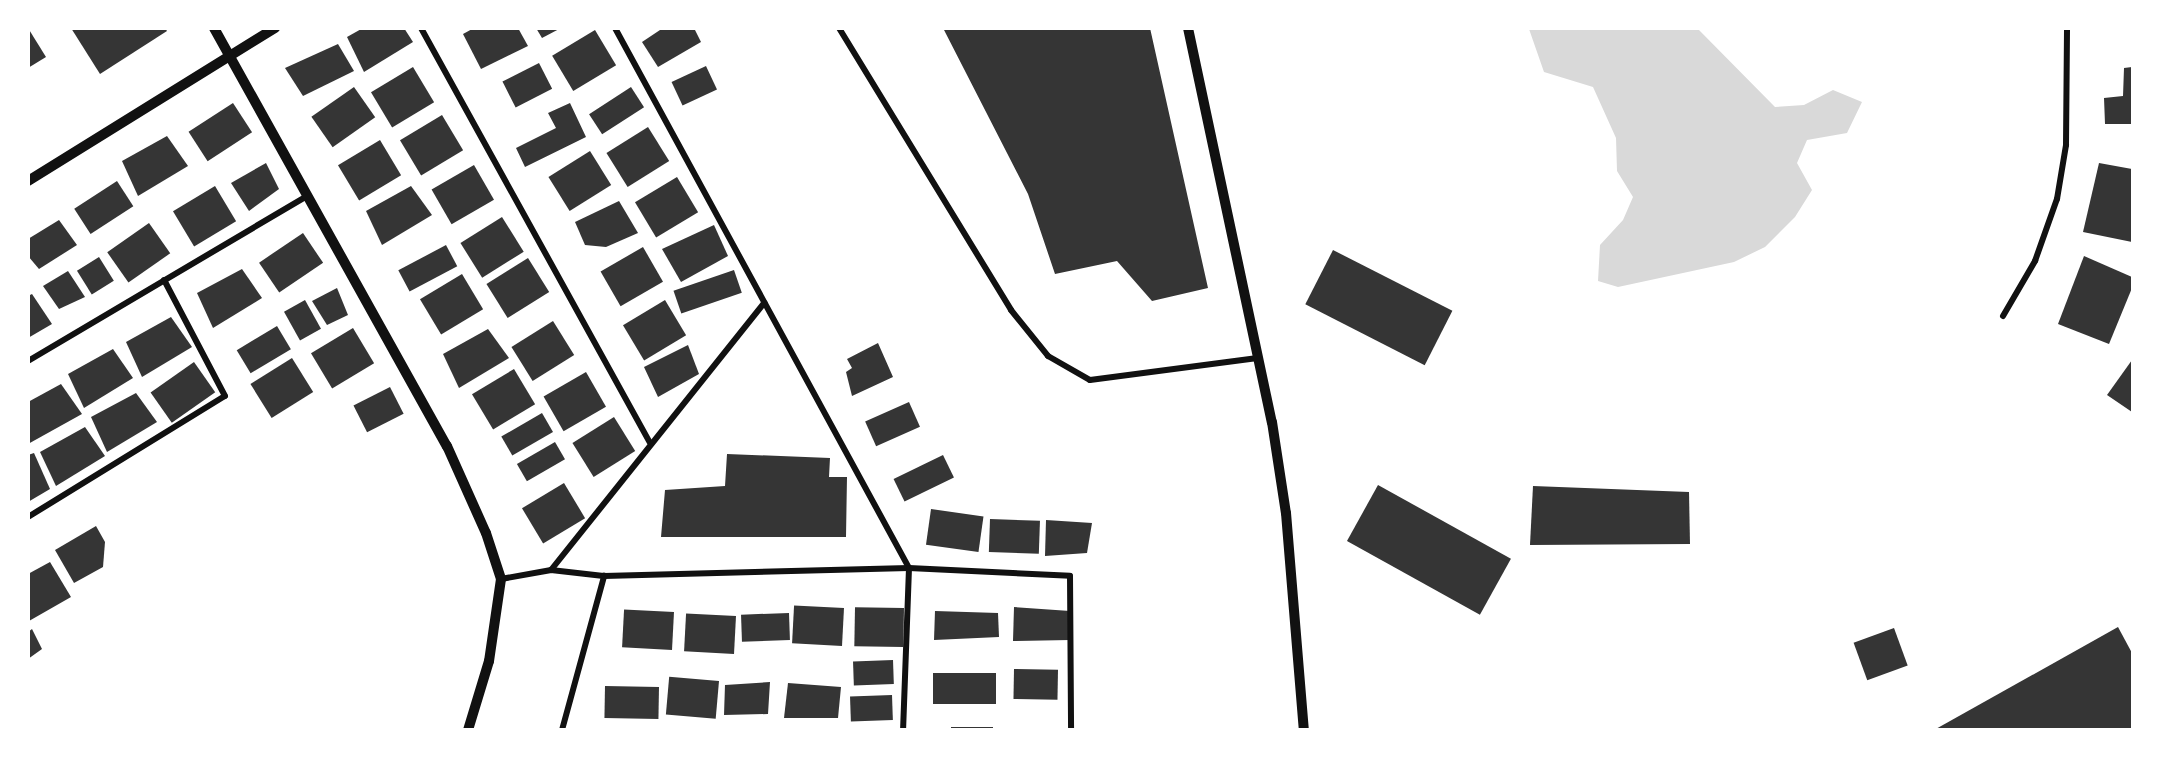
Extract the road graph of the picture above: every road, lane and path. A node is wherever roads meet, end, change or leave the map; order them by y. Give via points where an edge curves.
1 (214, 28) edge
2 (275, 28) edge
3 (421, 28) edge
4 (615, 28) edge
5 (839, 28) edge
6 (1188, 28) edge
7 (2067, 28) edge
8 (229, 56) junction
9 (28, 181) edge
10 (307, 196) junction
11 (164, 280) junction
12 (764, 303) junction
13 (2003, 316) dead end
14 (1258, 358) junction
15 (28, 362) edge
16 (650, 442) junction
17 (28, 518) edge
18 (909, 568) junction
19 (551, 570) junction
20 (604, 576) junction
21 (501, 579) junction
22 (468, 729) edge
23 (562, 729) edge
24 (903, 729) edge
25 (1071, 729) edge
26 (1304, 729) edge

1 - 8 street
2 - 8 street
3 - 16 street
4 - 12 street
5 - 14 street via 1011,310 1048,356 1090,380
6 - 14 street
7 - 13 street via 2066,145 2057,199 2035,261
8 - 9 street
8 - 10 street
10 - 11 street
10 - 21 street via 447,446 486,533
11 - 15 street
11 - 17 street via 225,396
12 - 16 street
12 - 18 street
14 - 26 street via 1286,513
16 - 19 street
18 - 20 street
18 - 24 street
18 - 25 street via 1070,576
19 - 20 street
19 - 21 street
20 - 23 street
21 - 22 street via 489,661

